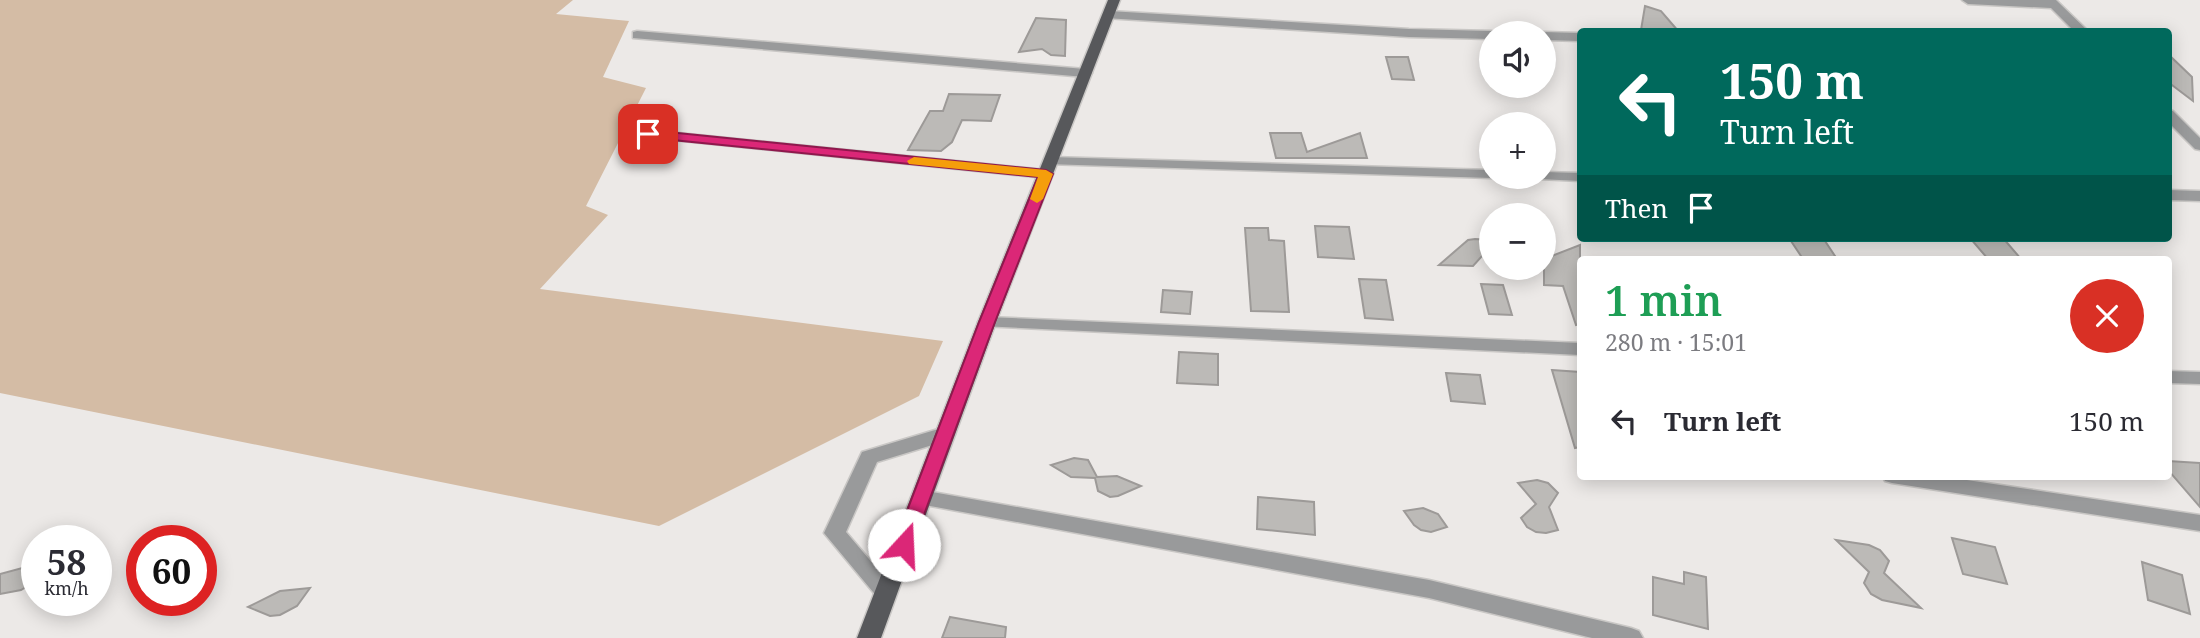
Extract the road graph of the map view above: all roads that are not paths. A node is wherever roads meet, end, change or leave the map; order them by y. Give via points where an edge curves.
1 (1968, 0) edge
2 (2051, 2) edge
3 (1112, 8) edge
4 (2078, 28) edge
5 (638, 35) dead end
6 (1479, 35) edge
7 (1556, 36) edge
8 (1577, 37) edge
9 (1085, 73) junction
10 (2172, 118) edge
11 (648, 134) dead end
12 (2200, 146) edge
13 (1049, 167) junction
14 (1479, 174) edge
15 (1556, 176) edge
16 (1577, 177) edge
17 (2172, 195) edge
18 (2200, 196) edge
19 (987, 322) junction
20 (1577, 349) edge
21 (2172, 377) edge
22 (2200, 378) edge
23 (945, 434) junction
24 (1918, 480) edge
25 (921, 498) junction
26 (2200, 523) edge
27 (886, 592) junction
28 (869, 638) edge
29 (1632, 638) edge

1 - 2 street
2 - 4 street
3 - 6 street
3 - 9 main road
5 - 9 street
7 - 8 street
9 - 13 main road
10 - 12 street
11 - 13 street
13 - 14 street
13 - 19 main road
15 - 16 street
17 - 18 street
19 - 20 street
19 - 23 main road
21 - 22 street
23 - 25 main road
23 - 27 street via 870,457 835,533
24 - 26 street
25 - 27 main road
25 - 29 street via 1429,589
27 - 28 main road

